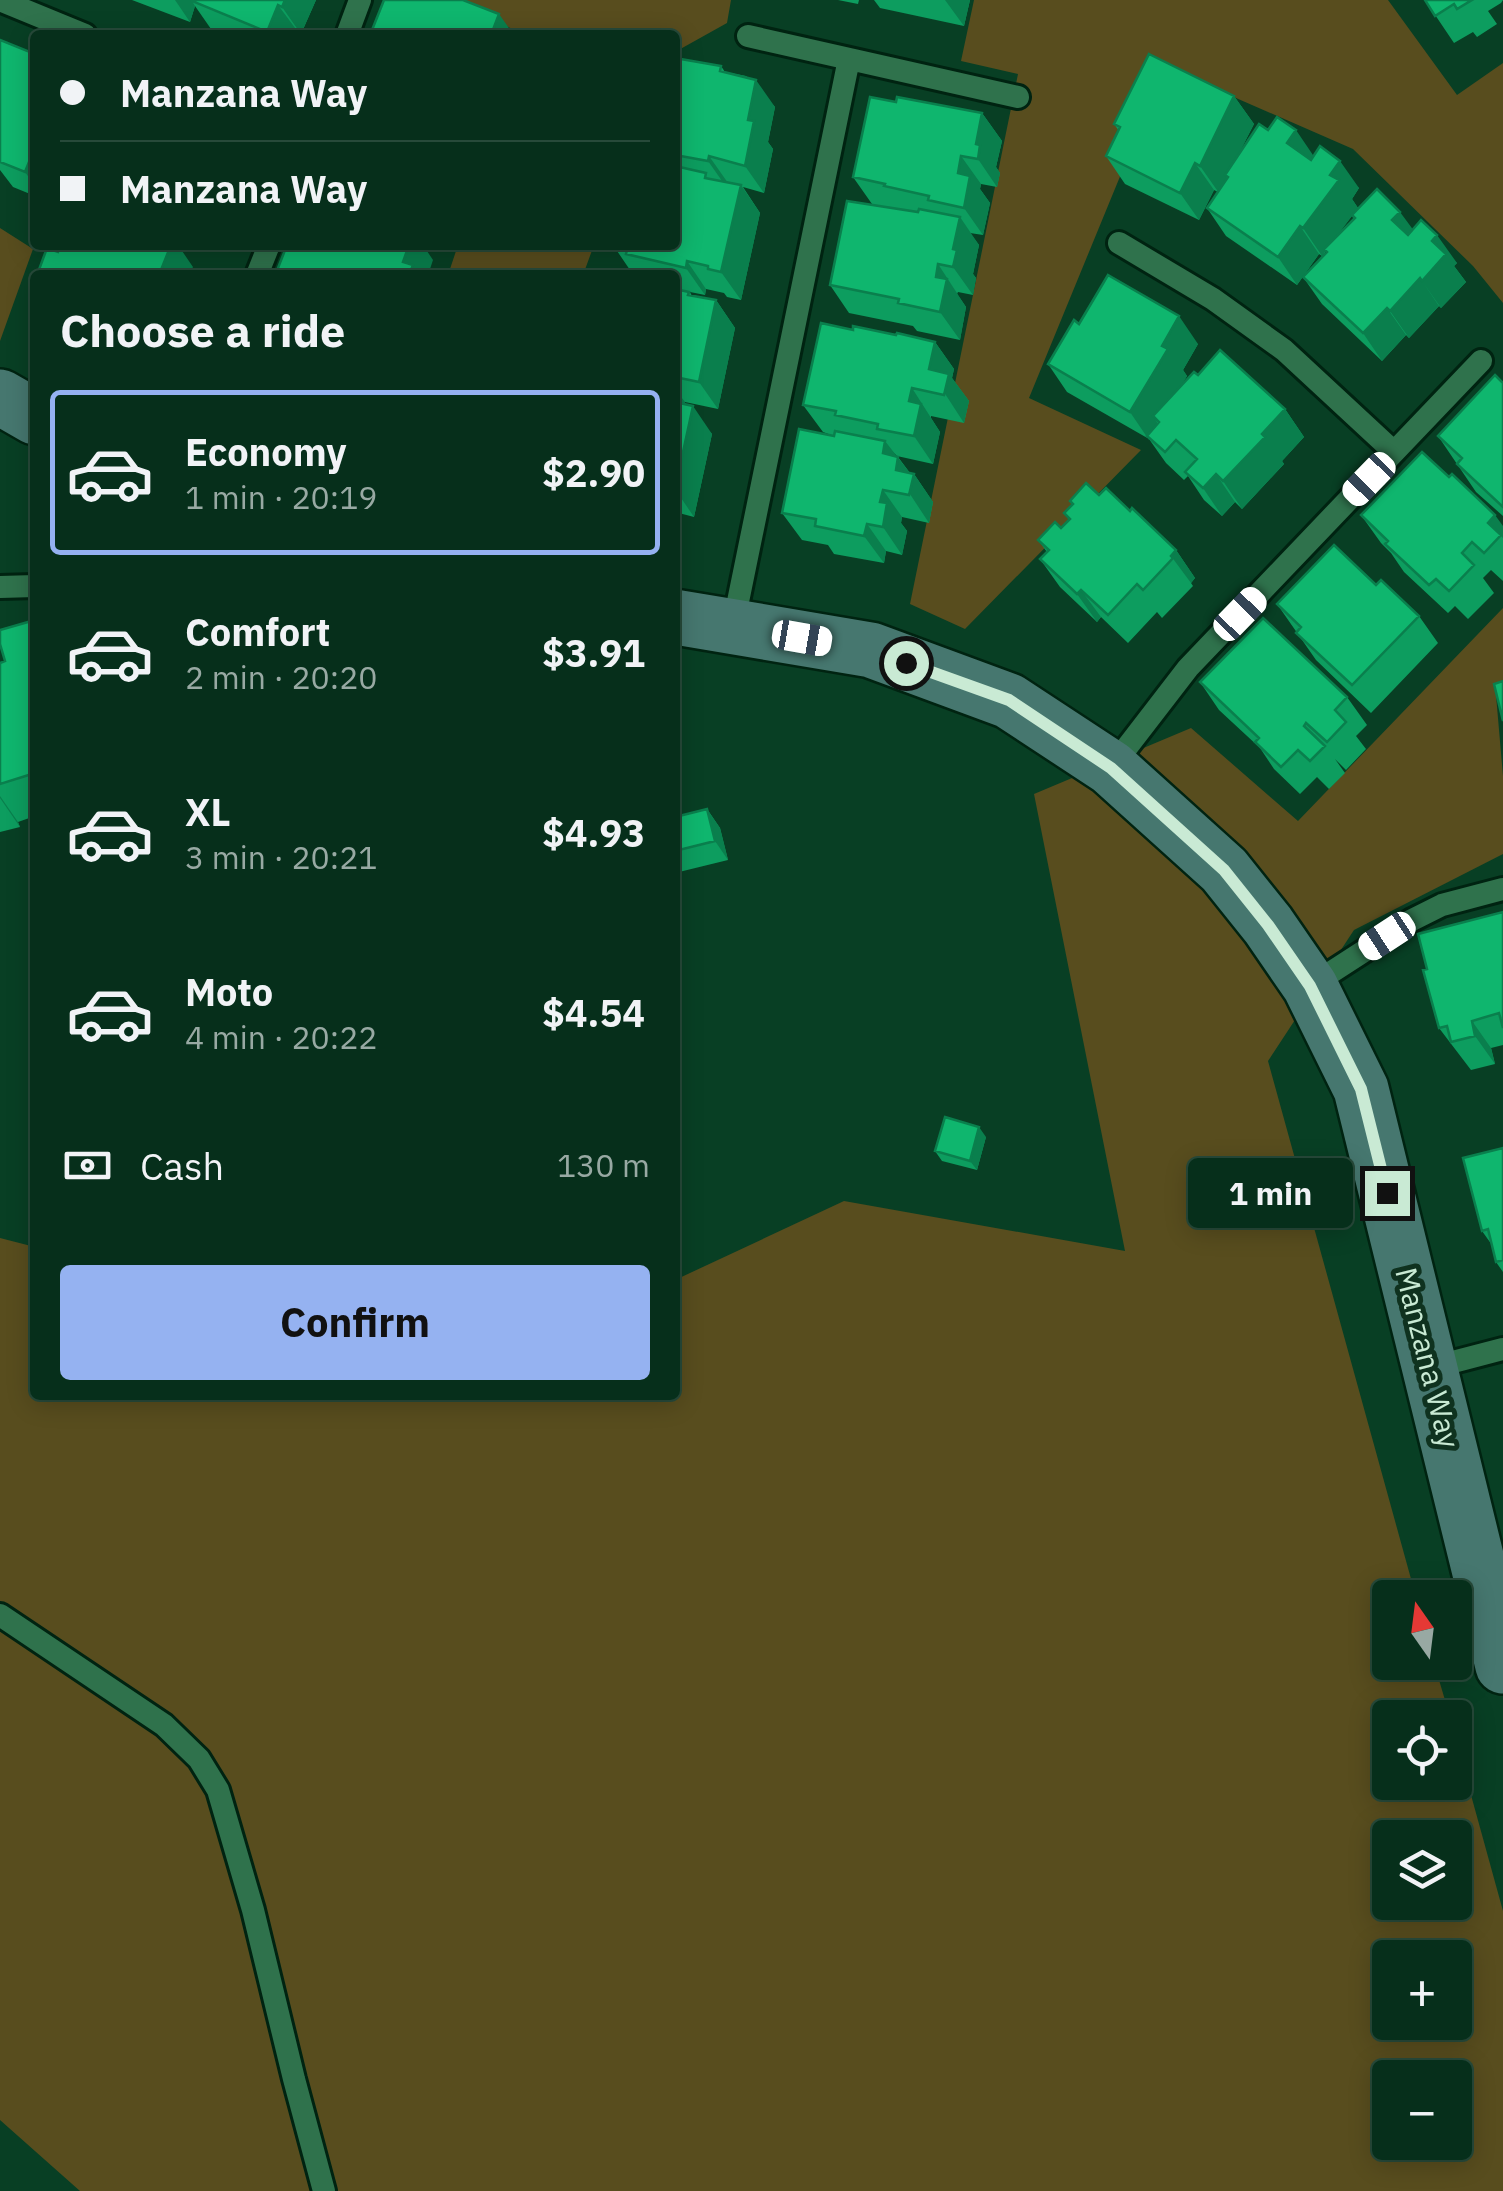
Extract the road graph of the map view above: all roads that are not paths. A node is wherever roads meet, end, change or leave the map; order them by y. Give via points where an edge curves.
1 (0, 0) edge
2 (360, 0) edge
3 (73, 30) edge
4 (349, 30) edge
5 (748, 36) dead end
6 (849, 59) junction
7 (1018, 97) dead end
8 (1119, 243) dead end
9 (1481, 362) dead end
10 (0, 397) edge
11 (30, 414) edge
12 (1394, 452) junction
13 (30, 586) edge
14 (0, 587) edge
15 (680, 618) edge
16 (733, 626) junction
17 (1111, 768) junction
18 (1503, 889) edge
19 (1310, 986) junction
20 (1503, 1349) edge
21 (1430, 1368) junction
22 (0, 1615) edge
23 (1503, 1666) edge
24 (324, 2191) edge

1 - 3 lane
2 - 4 lane
5 - 6 lane
6 - 7 lane
6 - 16 lane
8 - 12 lane via 1284,350
9 - 12 lane
10 - 11 street
12 - 17 lane via 1188,668
13 - 14 lane
15 - 16 street, Manzana Way
16 - 17 street, Manzana Way via 871,650 1009,700
17 - 19 street, Manzana Way via 1224,870
18 - 19 lane via 1412,920
19 - 21 street, Manzana Way via 1361,1089
20 - 21 lane
21 - 23 street, Manzana Way
22 - 24 lane via 164,1725 199,1759 218,1790

